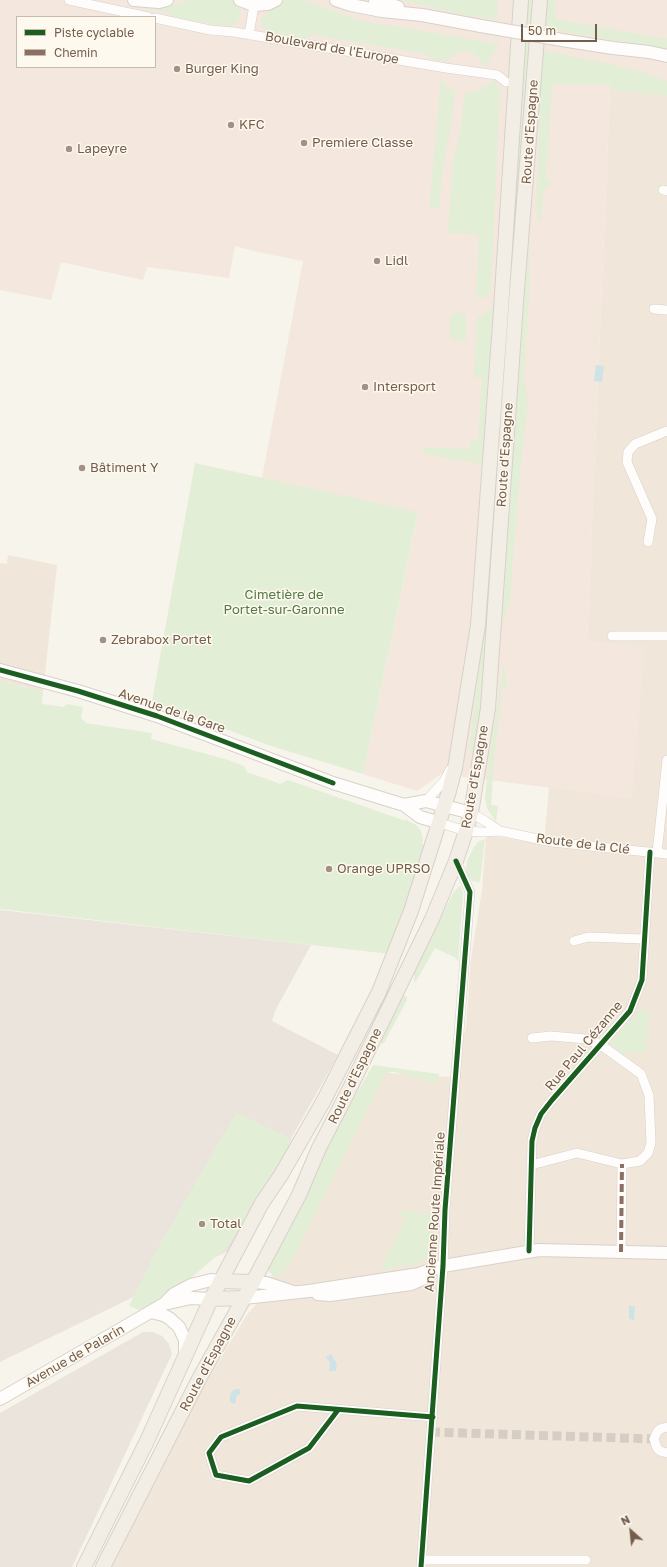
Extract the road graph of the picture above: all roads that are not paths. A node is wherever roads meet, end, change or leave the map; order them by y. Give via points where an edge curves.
1 (69, 0) edge
2 (134, 0) edge
3 (168, 0) edge
4 (240, 0) edge
5 (276, 0) edge
6 (336, 0) edge
7 (375, 0) edge
8 (521, 0) edge
9 (540, 0) edge
10 (254, 5) junction
11 (422, 15) junction
12 (143, 16) edge
13 (156, 18) edge
14 (249, 35) junction
15 (613, 48) junction
16 (667, 54) edge
17 (667, 64) edge
18 (506, 82) dead end
19 (654, 309) dead end
20 (667, 310) edge
21 (667, 431) edge
22 (648, 542) dead end
23 (612, 636) dead end
24 (667, 636) edge
25 (0, 670) edge
26 (457, 758) junction
27 (667, 760) edge
28 (426, 801) junction
29 (404, 805) junction
30 (445, 806) junction
31 (471, 813) junction
32 (440, 823) junction
33 (500, 831) junction
34 (465, 835) junction
35 (653, 852) junction
36 (667, 854) edge
37 (456, 861) junction
38 (644, 939) junction
39 (574, 941) dead end
40 (532, 1038) dead end
41 (601, 1045) junction
42 (622, 1164) junction
43 (531, 1165) junction
44 (528, 1251) junction
45 (621, 1252) junction
46 (667, 1254) edge
47 (443, 1266) junction
48 (221, 1281) junction
49 (253, 1282) junction
50 (294, 1292) junction
51 (244, 1298) junction
52 (211, 1299) junction
53 (164, 1304) junction
54 (151, 1312) junction
55 (183, 1362) junction
56 (0, 1399) edge
57 (338, 1410) junction
58 (433, 1417) junction
59 (667, 1427) edge
60 (667, 1453) edge
61 (586, 1560) dead end
62 (421, 1563) edge
63 (84, 1567) edge
64 (103, 1567) edge

1 - 12 street
2 - 3 street
4 - 10 street
5 - 10 street via 268,4
6 - 11 street via 382,11
7 - 11 street
8 - 26 main road, Route d'Espagne via 478,625
9 - 31 main road, Route d'Espagne via 488,708
10 - 14 street
11 - 15 street, bridge
13 - 14 street, Boulevard de l'Europe via 210,30
14 - 18 street, Boulevard de l'Europe via 498,74
15 - 16 street
15 - 17 street via 626,55
19 - 20 street
21 - 22 street via 635,444 628,452 627,462 652,519
23 - 24 street
25 - 29 street, Avenue de la Gare via 157,716 333,783
26 - 28 street, Route d'Espagne via 444,781
26 - 30 main road, Route d'Espagne
27 - 35 street, Rue Paul Cézanne
28 - 29 street, Avenue de la Gare
28 - 30 street, Avenue de la Gare
29 - 32 street via 420,817
30 - 31 street, Avenue de la Gare
30 - 32 main road, Route d'Espagne
31 - 33 street, Route de la Clé
31 - 34 main road, Route d'Espagne
32 - 34 street
32 - 48 main road, Route d'Espagne via 411,911 379,992 323,1102 262,1203
33 - 34 street, Route de la Clé
33 - 35 street, Route de la Clé via 552,842
34 - 37 main road, Route d'Espagne
35 - 36 street, Route de la Clé
35 - 38 street, Rue Paul Cézanne
37 - 47 street, Ancienne Route Impériale via 470,892 445,1210
37 - 49 main road, Route d'Espagne via 432,919
38 - 39 street via 588,937
38 - 41 street, Rue Paul Cézanne via 642,980 630,1011
40 - 41 street via 586,1038
41 - 42 street via 641,1074 649,1095 651,1143 648,1153 640,1161
41 - 43 street, Rue Paul Cézanne via 541,1114 532,1141
42 - 43 street via 577,1153
42 - 45 street
43 - 44 street, Rue Paul Cézanne
44 - 45 street
44 - 47 street
45 - 46 street
47 - 50 street via 419,1274
47 - 58 street, Ancienne Route Impériale
48 - 49 main road
48 - 52 main road, Route d'Espagne
48 - 53 street, Avenue de Palarin via 211,1280 191,1285 174,1294
49 - 50 street via 266,1283
49 - 51 main road, Route d'Espagne
50 - 51 street
51 - 52 main road
51 - 64 main road, Route d'Espagne via 199,1379
52 - 53 street, Avenue de Palarin via 191,1298
52 - 55 main road, Route d'Espagne
53 - 54 street, Avenue de Palarin
54 - 55 street via 169,1318 179,1327 186,1348
54 - 56 street, Avenue de Palarin
55 - 63 main road, Route d'Espagne
57 - 57 street via 297,1406 221,1437 208,1453 216,1475 249,1481 309,1448
57 - 58 street
58 - 62 street, Ancienne Route Impériale
59 - 60 street via 660,1429 654,1439 657,1448
61 - 62 street

